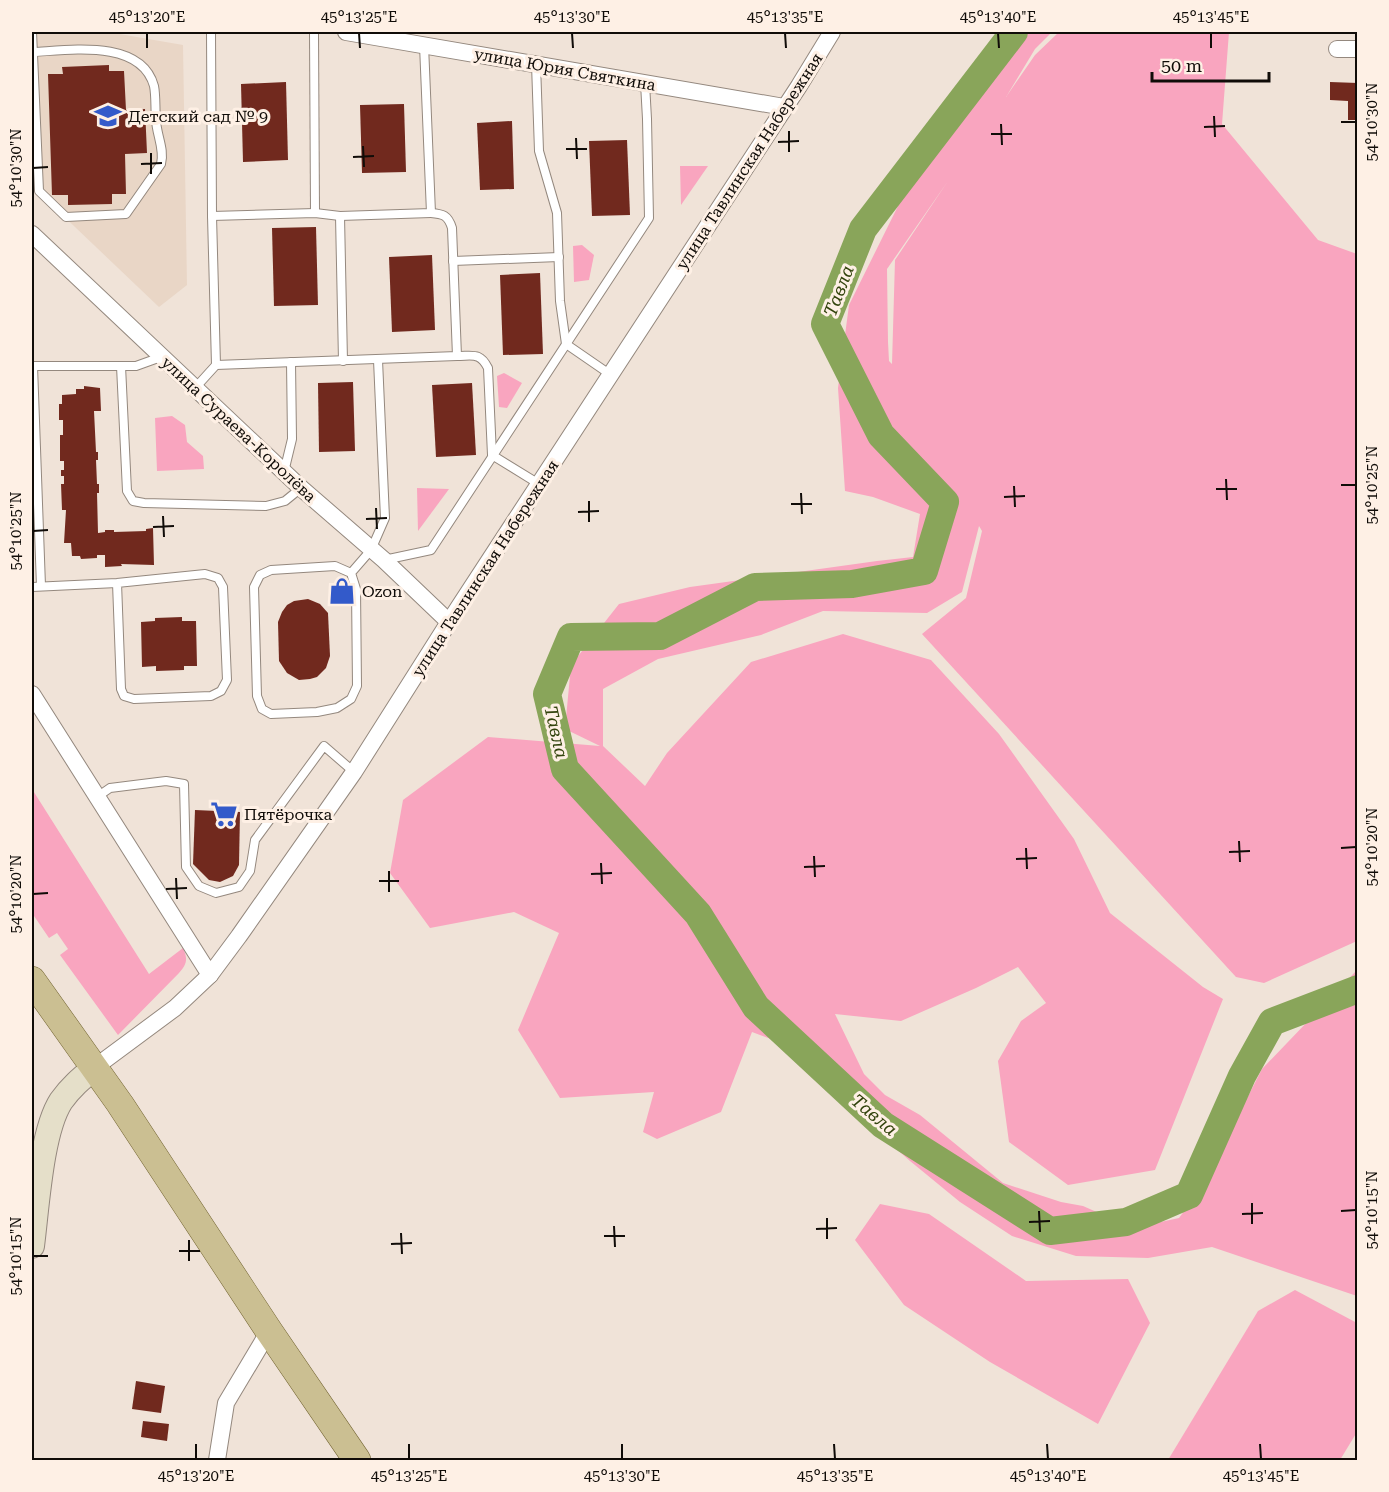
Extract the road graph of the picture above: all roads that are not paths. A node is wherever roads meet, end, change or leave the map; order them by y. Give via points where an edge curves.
1 (32, 32) edge
2 (211, 32) edge
3 (314, 32) edge
4 (346, 32) edge
5 (832, 32) edge
6 (424, 45) junction
7 (1337, 49) dead end
8 (1358, 49) edge
9 (34, 52) junction
10 (536, 64) junction
11 (645, 83) junction
12 (784, 107) junction
13 (315, 213) junction
14 (431, 213) junction
15 (212, 216) junction
16 (340, 216) junction
17 (32, 234) edge
18 (559, 257) junction
19 (453, 261) junction
20 (566, 344) junction
21 (457, 356) junction
22 (161, 357) junction
23 (378, 360) junction
24 (343, 361) junction
25 (291, 362) junction
26 (216, 365) junction
27 (32, 366) edge
28 (122, 366) junction
29 (610, 375) junction
30 (196, 387) junction
31 (492, 455) junction
32 (34, 456) edge
33 (284, 472) junction
34 (539, 484) junction
35 (301, 488) junction
36 (377, 555) junction
37 (351, 573) junction
38 (117, 583) junction
39 (32, 586) edge
40 (42, 586) junction
41 (449, 622) junction
42 (32, 694) edge
43 (354, 772) junction
44 (97, 797) junction
45 (210, 975) junction
46 (32, 980) edge
47 (94, 1068) junction
48 (33, 1222) edge
49 (32, 1246) edge
50 (269, 1331) junction
51 (217, 1461) edge
52 (357, 1461) edge

1 - 9 lane
2 - 15 lane
3 - 13 lane
4 - 6 street, улица Юрия Святкина
5 - 12 street, улица Тавлинская Набережная
6 - 10 street, улица Юрия Святкина
6 - 14 lane
7 - 8 street
9 - 9 lane via 39,191 66,217 126,214 163,154 156,133 154,87 146,70 127,57 102,49
10 - 11 street, улица Юрия Святкина
10 - 18 lane via 539,152 557,213
11 - 12 street, улица Юрия Святкина
11 - 20 lane via 649,218
12 - 29 street, улица Тавлинская Набережная
13 - 15 lane
13 - 16 lane
14 - 16 lane
14 - 19 lane via 449,219
15 - 26 lane
16 - 24 lane
17 - 22 street, улица Сураева-Королёва
18 - 19 lane
18 - 20 lane
19 - 21 lane
20 - 29 lane
20 - 31 lane
21 - 23 lane
21 - 31 lane via 476,355 484,359 488,368
22 - 28 lane via 136,366
22 - 30 street, улица Сураева-Королёва
23 - 24 lane
23 - 36 lane via 385,518
24 - 25 lane
25 - 26 lane
25 - 33 lane via 292,439
26 - 30 lane
27 - 28 lane
27 - 32 lane
28 - 35 lane via 127,491 133,501 266,506 285,501
29 - 34 street, улица Тавлинская Набережная
30 - 33 street, улица Сураева-Королёва
31 - 34 lane
31 - 36 lane via 431,550
32 - 40 lane
33 - 35 street, улица Сураева-Королёва
34 - 41 street, улица Тавлинская Набережная
35 - 36 street, улица Сураева-Королёва
36 - 37 lane
36 - 41 street, улица Сураева-Королёва
37 - 37 lane via 335,566 272,570 260,575 254,586 257,696 262,709 271,714 317,712 337,708 351,699 357,686 356,589
38 - 38 lane via 205,574 218,578 223,587 227,680 221,691 211,696 124,696
38 - 40 lane
39 - 40 lane
41 - 43 street, улица Тавлинская Набережная
42 - 44 street
43 - 44 lane via 324,746 255,840 250,871 239,887 216,893 199,886 186,867 184,784 166,781 110,788
43 - 45 street, улица Тавлинская Набережная
44 - 45 street
45 - 47 street, улица Тавлинская Набережная via 176,1008
46 - 47 main road
47 - 48 street via 60,1102 52,1122
47 - 50 main road
48 - 49 street
50 - 51 street via 226,1403
50 - 52 main road

